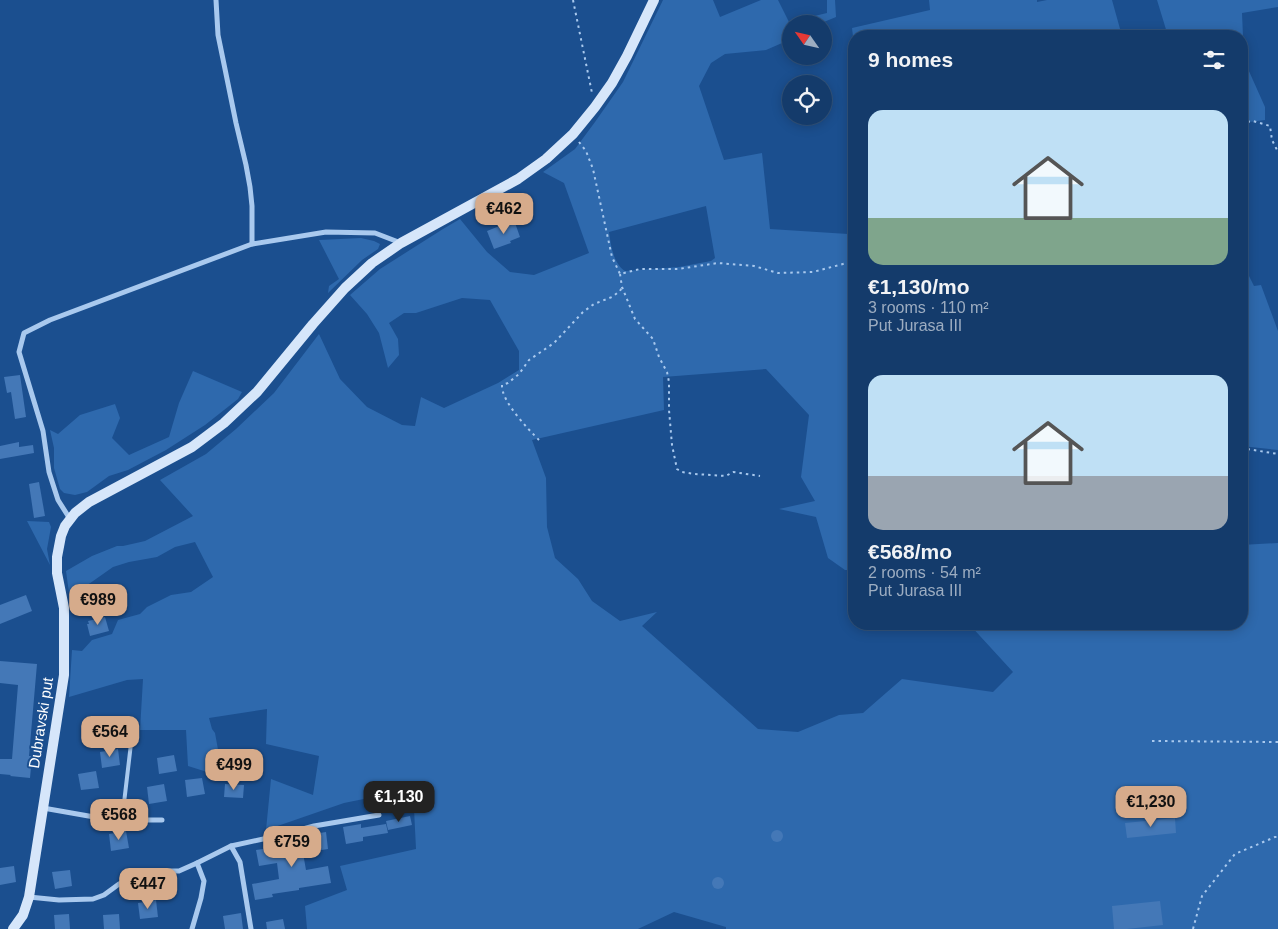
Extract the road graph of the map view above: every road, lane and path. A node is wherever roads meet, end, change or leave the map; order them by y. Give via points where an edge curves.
1 (216, 0) edge
2 (573, 0) edge
3 (654, 0) edge
4 (596, 107) junction
5 (1248, 122) edge
6 (573, 134) junction
7 (1278, 152) edge
8 (401, 243) junction
9 (252, 244) junction
10 (848, 263) edge
11 (620, 274) junction
12 (622, 287) junction
13 (540, 440) dead end
14 (1248, 449) edge
15 (1278, 454) edge
16 (760, 476) dead end
17 (70, 519) junction
18 (132, 735) dead end
19 (1152, 741) dead end
20 (1278, 742) edge
21 (43, 808) junction
22 (379, 815) dead end
23 (122, 820) junction
24 (162, 820) dead end
25 (1278, 837) edge
26 (231, 846) junction
27 (197, 863) junction
28 (29, 897) junction
29 (13, 929) edge
30 (192, 929) edge
31 (251, 929) edge
32 (1193, 929) edge

1 - 9 street via 218,35 250,187
2 - 4 path
3 - 4 main road via 627,56
4 - 6 main road
5 - 7 path via 1270,126
6 - 8 main road via 546,160 518,179
6 - 11 path via 586,151 593,169 612,257
8 - 9 street via 375,233 326,232
8 - 17 main road via 372,263 345,288 257,392 224,423 192,446 90,502
9 - 17 street via 50,320 24,333 19,352 43,430 49,472 58,500
10 - 11 path via 813,272 778,273 754,266 718,263 678,269 640,269
11 - 12 path
12 - 13 path via 612,297 583,312 554,343 529,360 520,374 502,385 511,406
12 - 16 path via 635,319 653,339 666,372 677,469 695,474 726,476 734,472
14 - 15 path
17 - 21 main road, Dubravski put via 61,536 57,557 64,608 64,675
18 - 23 lane
19 - 20 path
21 - 23 street
21 - 28 main road, Dubravski put
22 - 26 street via 314,826
23 - 24 street
25 - 32 path via 1235,854 1202,896
26 - 27 street
26 - 31 street via 240,862
27 - 28 street via 179,871 147,871 93,899
27 - 30 street via 204,881
28 - 29 main road, Dubravski put via 23,915

